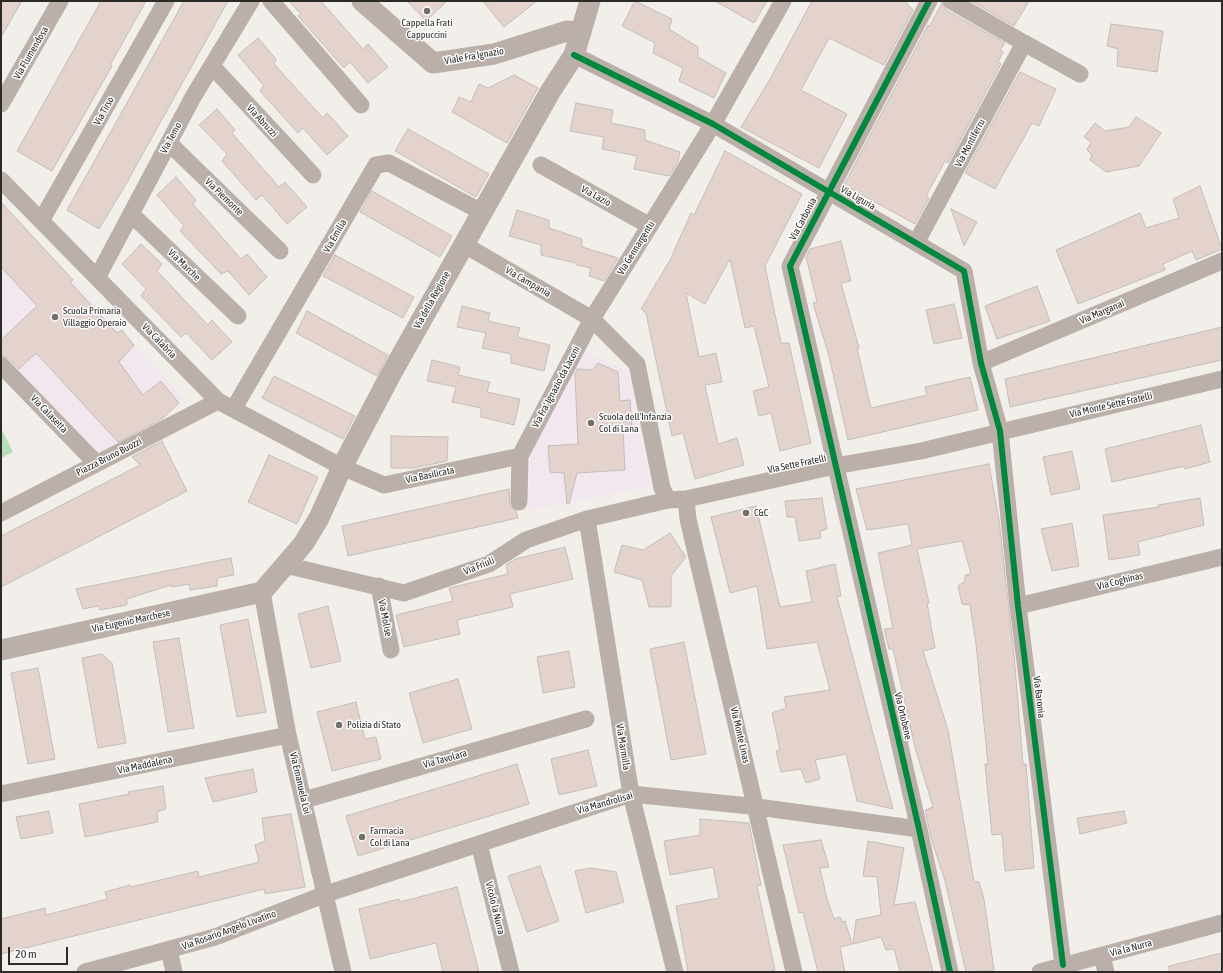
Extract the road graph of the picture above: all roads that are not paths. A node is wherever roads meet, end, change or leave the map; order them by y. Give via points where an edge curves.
1 (60, 1) edge
2 (166, 1) edge
3 (251, 1) edge
4 (271, 1) edge
5 (362, 1) edge
6 (590, 1) edge
7 (783, 1) edge
8 (929, 1) edge
9 (951, 1) edge
10 (581, 33) junction
11 (1024, 43) junction
12 (574, 55) junction
13 (212, 66) junction
14 (1080, 74) dead end
15 (1, 104) edge
16 (362, 105) dead end
17 (713, 124) junction
18 (169, 143) junction
19 (542, 165) dead end
20 (313, 175) dead end
21 (1, 180) edge
22 (828, 193) junction
23 (482, 212) junction
24 (131, 214) junction
25 (41, 221) junction
26 (650, 226) junction
27 (916, 243) junction
28 (463, 244) junction
29 (280, 251) dead end
30 (1222, 261) edge
31 (97, 278) junction
32 (238, 316) dead end
33 (592, 319) junction
34 (981, 363) junction
35 (1, 365) edge
36 (1222, 378) edge
37 (218, 401) junction
38 (234, 408) junction
39 (1000, 431) junction
40 (520, 456) junction
41 (96, 463) junction
42 (836, 466) junction
43 (342, 467) junction
44 (686, 499) junction
45 (668, 500) junction
46 (519, 502) dead end
47 (1, 513) edge
48 (587, 519) junction
49 (1222, 557) edge
50 (285, 565) junction
51 (379, 586) junction
52 (262, 592) junction
53 (1018, 606) junction
54 (1, 650) edge
55 (391, 650) dead end
56 (586, 719) dead end
57 (288, 735) junction
58 (1, 794) edge
59 (631, 794) junction
60 (304, 800) junction
61 (757, 807) junction
62 (919, 830) junction
63 (479, 844) junction
64 (326, 894) junction
65 (1222, 923) edge
66 (169, 950) junction
67 (1102, 956) junction
68 (1063, 965) junction
69 (85, 972) edge
70 (174, 972) edge
71 (343, 972) edge
72 (511, 972) edge
73 (675, 972) edge
74 (794, 972) edge
75 (950, 972) edge
76 (1040, 972) edge
77 (1106, 972) edge

1 - 15 street, Via Flumendosa
2 - 25 street, Via Tirso
3 - 13 street, Via Temo
4 - 16 street
5 - 10 street, Viale Fra Ignazio via 434,63 494,54 568,31
6 - 10 street, Via della Regione
7 - 17 street, Via Gennargentu
8 - 22 street, Via Carbonia
9 - 11 street
10 - 12 street, Via della Regione
11 - 14 street
11 - 27 street, Via Montiferru
12 - 17 street, Via Liguria
12 - 23 street, Via della Regione via 550,92
13 - 18 street, Via Temo
13 - 20 street, Via Abruzzi
17 - 22 street, Via Liguria
17 - 26 street, Via Gennargentu
18 - 24 street, Via Temo
18 - 29 street, Via Piemonte
19 - 26 street, Via Lazio
21 - 25 street, Via Calabria
22 - 27 street, Via Liguria
22 - 42 street, Via Carbonia via 790,266
23 - 28 street, Via della Regione
23 - 38 street, Via Emilia via 389,163 376,165
24 - 31 street, Via Temo
24 - 32 street, Via Marche
25 - 31 street, Via Calabria
26 - 33 street, Via Gennargentu
27 - 34 street, Via Liguria via 964,272
28 - 33 street, Via Campania
28 - 43 street, Via della Regione
30 - 34 street, Via Marganai
31 - 37 street, Via Calabria
33 - 40 street, Via Fra' Ignazio da Laconi
33 - 45 street via 637,364 662,488
34 - 39 street, Via Liguria
35 - 41 street, Via Calasetta
36 - 39 street, Via Monte Sette Fratelli
37 - 38 street, Via Calabria
37 - 41 street, Piazza Bruno Buozzi
38 - 43 street, Via Calabria
39 - 42 street, Via Sette Fratelli via 922,451
39 - 53 street, Via Baronia
40 - 43 street, Via Basilicata via 384,485
40 - 46 street
41 - 47 street, Piazza Bruno Buozzi
42 - 44 street, Via Sette Fratelli
42 - 62 street, Via Ortobene
43 - 50 street, Via della Regione via 319,518 304,543
44 - 45 street, Via Sette Fratelli
44 - 61 street, Via Monte Linas via 688,519
45 - 48 street, Via Friuli
48 - 51 street, Via Friuli via 526,540 489,564 404,593
48 - 59 street, Via Marmilla
49 - 53 street, Via Coghinas
50 - 51 street, Via Friuli
50 - 52 street, Via della Regione
51 - 55 street, Via Molise
52 - 54 street, Via Eugenio Marchese
52 - 57 street, Via Emanuela Loi
53 - 68 street, Via Baronia
56 - 60 street, Via Tavolara
57 - 58 street, Via Maddalena
57 - 60 street, Via Emanuela Loi
59 - 61 street, Via Mandrolisai
59 - 63 street, Via Mandrolisai
59 - 73 street, Via Marmilla
60 - 64 street, Via Emanuela Loi
61 - 62 street, Via Mandrolisai
61 - 74 street, Via Monte Linas
62 - 75 street, Via Ortobene
63 - 64 street, Via Mandrolisai
63 - 72 street, Vicolo la Nurra
64 - 66 street, Via Rosario Angelo Livatino via 215,937
64 - 71 street, Via Emanuela Loi
65 - 67 street, Via la Nurra
66 - 69 street, Via Rosario Angelo Livatino
66 - 70 street
67 - 68 street, Via la Nurra
67 - 77 street
68 - 76 street, Via la Nurra

